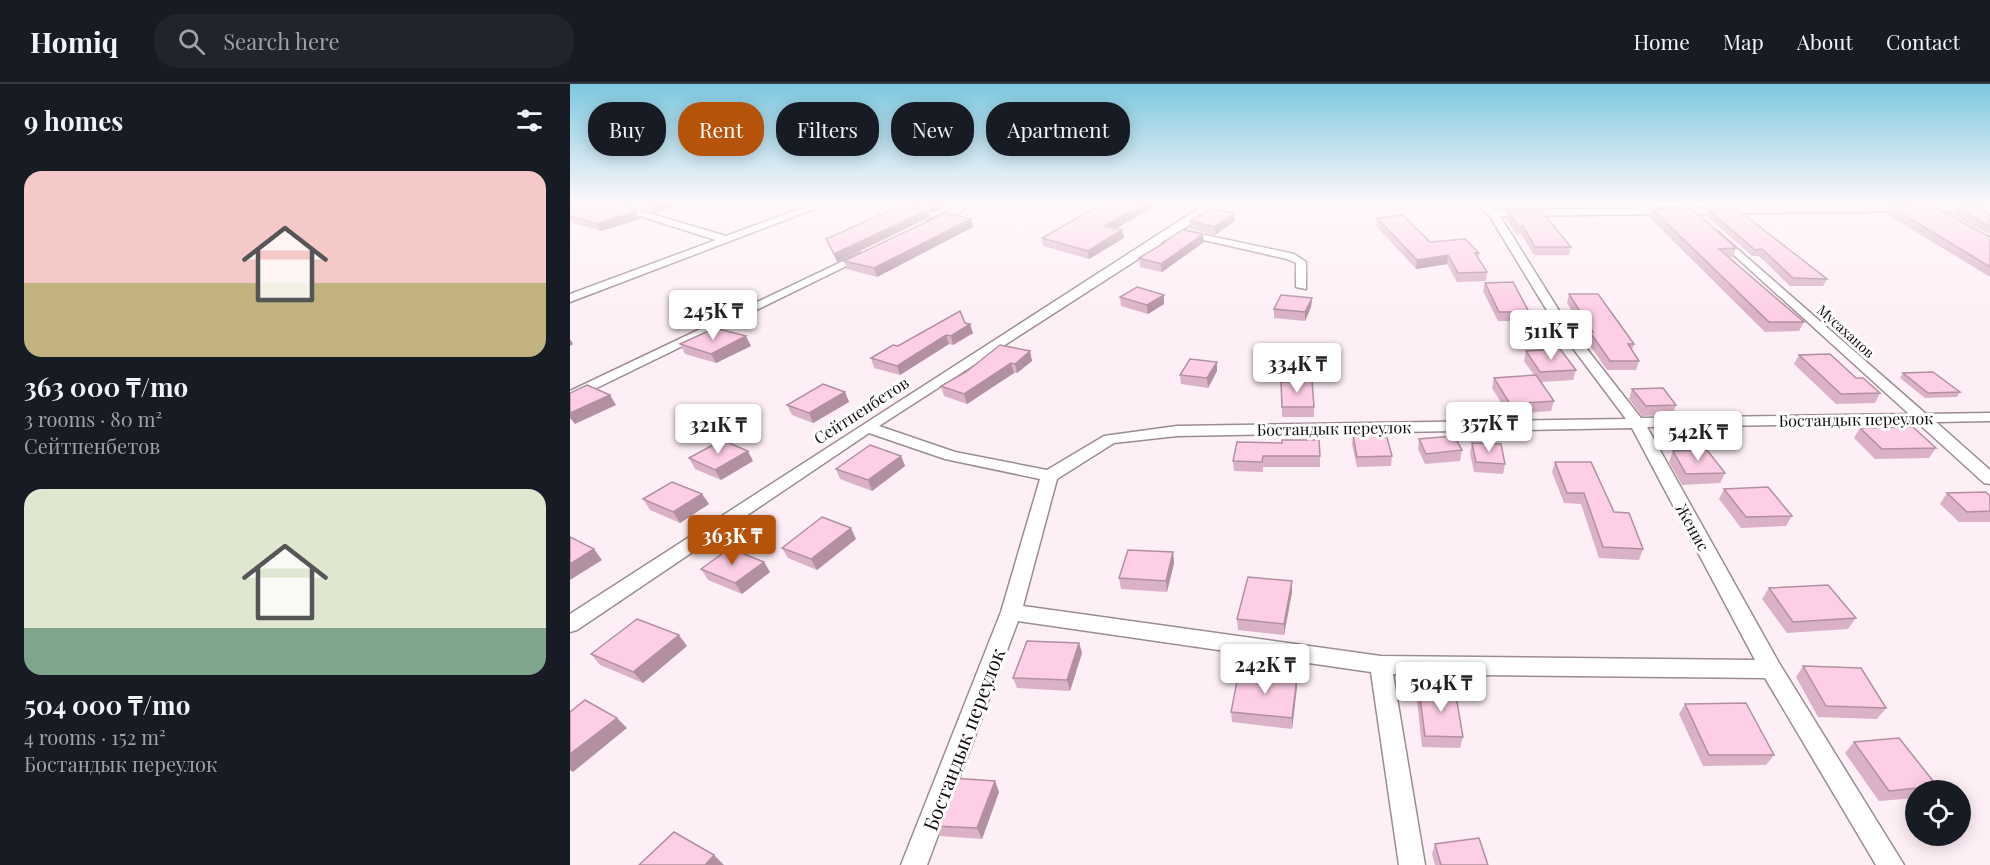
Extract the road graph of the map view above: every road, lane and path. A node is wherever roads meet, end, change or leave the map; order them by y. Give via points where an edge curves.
1 (1161, 239) edge
2 (1213, 239) edge
3 (1509, 239) edge
4 (1723, 239) edge
5 (727, 240) edge
6 (876, 249) edge
7 (1302, 287) dead end
8 (570, 298) edge
9 (570, 397) edge
10 (1990, 417) edge
11 (1920, 418) junction
12 (1637, 423) junction
13 (867, 427) junction
14 (1049, 476) junction
15 (1990, 479) edge
16 (1011, 612) junction
17 (570, 624) edge
18 (1381, 665) junction
19 (1771, 669) junction
20 (914, 865) edge
21 (1412, 865) edge
22 (1891, 865) edge

1 - 13 street, Сейтпенбетов
2 - 7 street via 1290,256 1301,262
3 - 12 street, Женис via 1563,327
4 - 11 street, Мусаханов
5 - 8 street
6 - 9 street
10 - 11 street, Бостандык переулок
11 - 12 street, Бостандык переулок
11 - 15 street, Мусаханов
12 - 14 street, Бостандык переулок via 1177,431 1110,439
12 - 19 street, Женис
13 - 14 street via 951,456
13 - 17 street, Сейтпенбетов
14 - 16 street, Бостандык переулок
16 - 18 street
16 - 20 street, Бостандык переулок
18 - 19 street
18 - 21 street
19 - 22 street, Женис

